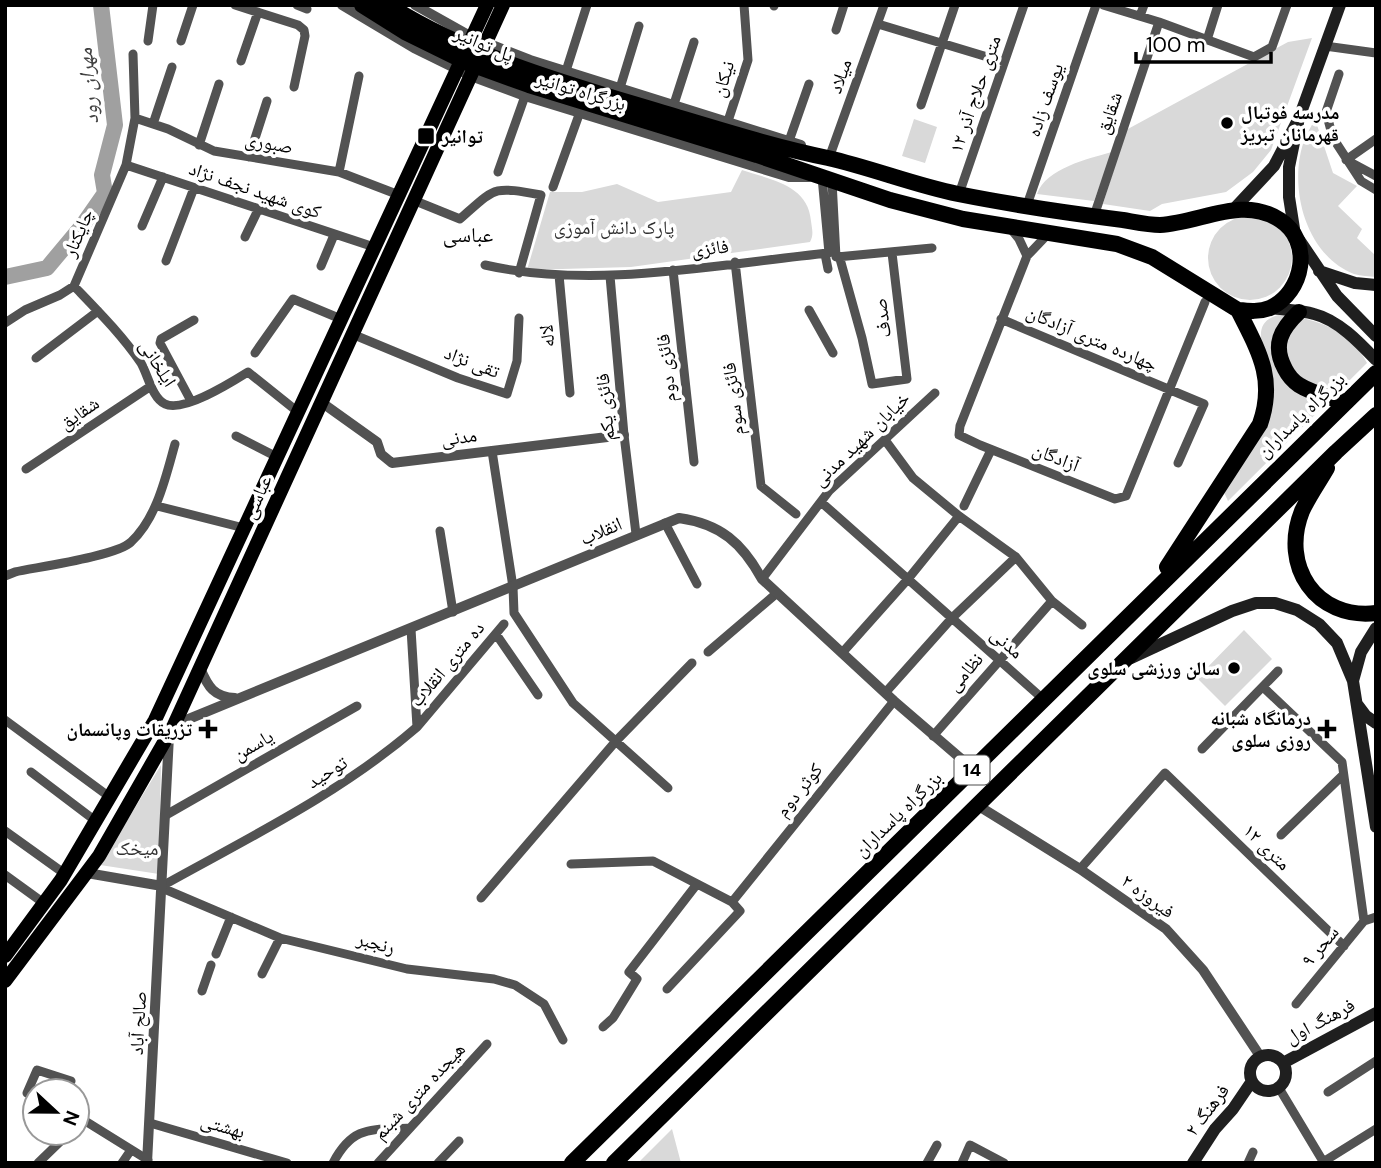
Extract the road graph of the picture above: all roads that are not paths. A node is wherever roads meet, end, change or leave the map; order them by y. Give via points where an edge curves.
1 (153, 5) edge
2 (193, 5) edge
3 (235, 5) edge
4 (296, 5) edge
5 (342, 5) edge
6 (362, 5) edge
7 (388, 5) edge
8 (415, 5) edge
9 (486, 5) edge
10 (503, 5) edge
11 (587, 5) edge
12 (744, 5) edge
13 (844, 5) edge
14 (884, 5) edge
15 (955, 5) edge
16 (1024, 5) edge
17 (1096, 5) edge
18 (1103, 5) edge
19 (1144, 5) edge
20 (1218, 5) edge
21 (1287, 5) edge
22 (1340, 5) edge
23 (307, 9) dead end
24 (262, 10) edge
25 (431, 15) junction
26 (1140, 16) junction
27 (1159, 22) junction
28 (878, 24) junction
29 (639, 26) dead end
30 (836, 30) dead end
31 (472, 37) junction
32 (1207, 40) junction
33 (148, 41) dead end
34 (181, 41) dead end
35 (694, 42) dead end
36 (486, 43) junction
37 (942, 44) junction
38 (1325, 46) junction
39 (414, 48) junction
40 (1376, 53) edge
41 (133, 54) dead end
42 (530, 60) junction
43 (241, 61) dead end
44 (1004, 62) junction
45 (172, 67) dead end
46 (566, 71) junction
47 (464, 73) junction
48 (1339, 74) dead end
49 (359, 76) dead end
50 (219, 84) dead end
51 (809, 84) dead end
52 (294, 87) dead end
53 (620, 88) junction
54 (521, 94) junction
55 (267, 101) dead end
56 (674, 104) junction
57 (921, 104) dead end
58 (580, 112) junction
59 (135, 118) junction
60 (1299, 118) junction
61 (728, 121) junction
62 (153, 124) junction
63 (1376, 139) edge
64 (789, 141) junction
65 (199, 145) junction
66 (759, 148) junction
67 (249, 157) junction
68 (829, 158) junction
69 (1346, 160) junction
70 (126, 165) junction
71 (339, 172) junction
72 (498, 172) dead end
73 (1376, 176) edge
74 (163, 177) junction
75 (827, 179) junction
76 (553, 187) dead end
77 (194, 188) junction
78 (1376, 190) edge
79 (959, 194) junction
80 (406, 198) junction
81 (1027, 205) junction
82 (258, 210) junction
83 (1232, 211) junction
84 (1094, 216) junction
85 (1124, 221) junction
86 (142, 226) dead end
87 (1007, 226) junction
88 (1049, 233) junction
89 (334, 235) junction
90 (246, 237) dead end
91 (1297, 237) junction
92 (1117, 244) junction
93 (374, 247) junction
94 (932, 248) dead end
95 (892, 253) junction
96 (832, 256) junction
97 (1027, 256) junction
98 (166, 261) dead end
99 (734, 262) junction
100 (485, 265) dead end
101 (321, 266) dead end
102 (828, 269) dead end
103 (673, 270) junction
104 (1320, 271) junction
105 (519, 273) junction
106 (559, 275) junction
107 (610, 276) junction
108 (1376, 285) edge
109 (74, 286) junction
110 (1205, 302) dead end
111 (1270, 308) junction
112 (809, 310) dead end
113 (1238, 310) junction
114 (98, 311) junction
115 (1299, 312) junction
116 (519, 318) dead end
117 (341, 319) junction
118 (194, 320) dead end
119 (1001, 320) junction
120 (5, 323) edge
121 (1376, 336) edge
122 (332, 337) junction
123 (350, 339) junction
124 (255, 353) dead end
125 (833, 353) dead end
126 (36, 358) dead end
127 (1374, 369) edge
128 (151, 386) junction
129 (1169, 390) junction
130 (570, 393) dead end
131 (935, 393) dead end
132 (191, 401) junction
133 (321, 402) junction
134 (1345, 402) junction
135 (298, 412) junction
136 (1376, 415) edge
137 (624, 435) junction
138 (236, 436) dead end
139 (885, 440) junction
140 (176, 444) dead end
141 (990, 450) junction
142 (492, 451) junction
143 (1336, 452) junction
144 (277, 457) junction
145 (694, 462) dead end
146 (1178, 463) dead end
147 (26, 469) dead end
148 (821, 502) junction
149 (157, 506) junction
150 (964, 506) dead end
151 (796, 514) dead end
152 (960, 516) junction
153 (665, 523) junction
154 (244, 528) junction
155 (440, 531) dead end
156 (636, 534) junction
157 (1016, 557) junction
158 (5, 576) edge
159 (762, 579) junction
160 (908, 579) junction
161 (697, 584) dead end
162 (513, 587) junction
163 (1152, 592) junction
164 (777, 593) junction
165 (1052, 601) junction
166 (453, 612) junction
167 (1376, 613) edge
168 (952, 618) junction
169 (504, 624) dead end
170 (1082, 625) dead end
171 (1376, 628) edge
172 (411, 629) junction
173 (496, 634) junction
174 (708, 652) dead end
175 (842, 653) junction
176 (999, 660) junction
177 (1121, 662) junction
178 (692, 663) dead end
179 (200, 668) junction
180 (1278, 671) dead end
181 (1353, 681) junction
182 (1263, 687) junction
183 (885, 693) junction
184 (538, 695) dead end
185 (241, 698) junction
186 (1044, 699) junction
187 (894, 701) junction
188 (1357, 704) junction
189 (356, 706) dead end
190 (5, 720) edge
191 (1376, 723) edge
192 (417, 727) junction
193 (172, 730) junction
194 (933, 736) junction
195 (616, 741) junction
196 (1202, 749) dead end
197 (973, 769) junction
198 (32, 772) dead end
199 (1343, 775) junction
200 (668, 788) dead end
201 (111, 798) junction
202 (977, 805) junction
203 (166, 815) junction
204 (97, 822) junction
205 (1376, 827) edge
206 (5, 831) edge
207 (1281, 835) dead end
208 (571, 864) dead end
209 (1080, 869) junction
210 (65, 873) junction
211 (88, 873) junction
212 (5, 874) edge
213 (697, 884) junction
214 (162, 887) junction
215 (481, 898) dead end
216 (732, 902) junction
217 (45, 904) junction
218 (1376, 916) edge
219 (231, 917) junction
220 (1364, 921) junction
221 (280, 939) junction
222 (1344, 946) junction
223 (10, 950) edge
224 (216, 954) dead end
225 (26, 955) junction
226 (211, 965) dead end
227 (262, 974) dead end
228 (5, 981) edge
229 (667, 989) dead end
230 (202, 991) dead end
231 (1296, 1003) dead end
232 (1376, 1013) edge
233 (603, 1027) dead end
234 (564, 1040) dead end
235 (487, 1044) dead end
236 (1260, 1056) junction
237 (1376, 1061) edge
238 (1283, 1063) junction
239 (34, 1077) edge
240 (59, 1077) edge
241 (1252, 1081) junction
242 (1279, 1087) junction
243 (1328, 1092) dead end
244 (150, 1123) junction
245 (91, 1125) edge
246 (410, 1128) junction
247 (1376, 1129) edge
248 (459, 1141) dead end
249 (937, 1145) dead end
250 (55, 1147) edge
251 (131, 1150) junction
252 (1253, 1152) dead end
253 (148, 1162) edge
254 (1324, 1162) edge
255 (38, 1163) edge
256 (122, 1163) edge
257 (287, 1163) edge
258 (333, 1163) edge
259 (378, 1163) edge
260 (438, 1163) edge
261 (572, 1163) edge
262 (614, 1163) edge
263 (927, 1163) edge
264 (962, 1163) edge
265 (1004, 1163) edge
266 (1193, 1163) edge
267 (1248, 1163) edge

1 - 33 street
2 - 34 street
3 - 24 street
4 - 23 street
5 - 39 street, بزرگراه توانیر
6 - 66 highway, پل توانیر via 468,63 529,85
7 - 66 highway, پل توانیر via 473,51
8 - 25 street, بزرگراه توانیر
9 - 31 main road, عباسى
10 - 36 main road, عباسى
11 - 46 street
12 - 61 street, نیکان via 748,60
13 - 30 street
14 - 28 street, میلاد
15 - 37 street
16 - 44 street, ۱۲ متری حلاج آذر
17 - 81 street, یوسف زاده
18 - 26 street
19 - 26 street
20 - 32 street
21 - 32 street via 1272,47 1254,57
22 - 38 main road
24 - 43 street
24 - 52 street via 304,30
25 - 31 street, بزرگراه توانیر
25 - 39 street via 429,36
26 - 27 street
27 - 32 street
27 - 84 street, شقایق
28 - 37 street
28 - 68 street, میلاد
29 - 53 street
31 - 36 street, بزرگراه توانیر
31 - 47 main road, عباسى
35 - 56 street
36 - 42 street, بزرگراه توانیر
36 - 47 main road, عباسى
37 - 44 street
37 - 57 street
38 - 40 street
38 - 60 main road
39 - 47 street, بزرگراه توانیر
41 - 59 street, چایکنار
42 - 46 street, بزرگراه توانیر
42 - 54 street via 516,73 514,83
44 - 79 street, ۱۲ متری حلاج آذر
45 - 62 street
46 - 53 street, بزرگراه توانیر
47 - 54 street, بزرگراه توانیر
47 - 80 main road, عباسى
48 - 69 street via 1326,112 1333,138
49 - 71 street
50 - 65 street
51 - 64 street
53 - 56 street, بزرگراه توانیر
54 - 58 street, بزرگراه توانیر
54 - 72 street
55 - 67 street
56 - 61 street, بزرگراه توانیر
58 - 75 street, بزرگراه توانیر via 789,177
58 - 76 street
59 - 62 street, صبوری
59 - 70 street, چایکنار
60 - 83 main road via 1274,166
60 - 91 main road via 1289,167
61 - 64 street, بزرگراه توانیر
62 - 65 street, صبوری
63 - 69 street
64 - 68 street, بزرگراه توانیر
65 - 67 street, صبوری
66 - 68 highway, بزرگراه توانیر
66 - 75 highway, بزرگراه توانیر
67 - 71 street, صبوری
68 - 79 highway, بزرگراه توانیر
69 - 73 street
69 - 78 street via 1361,180
70 - 74 street, کوی شهید نجف نژاد
70 - 109 street, چایکنار
71 - 80 street, صبوری
74 - 77 street, کوی شهید نجف نژاد
74 - 86 street
75 - 87 highway, بزرگراه توانیر via 890,200
75 - 96 street
77 - 82 street, کوی شهید نجف نژاد
77 - 98 street
79 - 81 highway, بزرگراه توانیر
80 - 93 main road, عباسى
80 - 105 street, صبوری via 460,219 491,192 507,188 541,195
80 - 123 main road, عباسى
81 - 84 highway, بزرگراه توانیر
82 - 89 street, کوی شهید نجف نژاد
82 - 90 street
83 - 85 highway, بزرگراه توانیر via 1161,225
83 - 91 highway, بزرگراه توانیر via 1251,208 1268,212
84 - 85 highway, بزرگراه توانیر
85 - 92 highway via 1114,233
87 - 88 highway, بزرگراه توانیر
87 - 97 street
88 - 92 highway, بزرگراه توانیر
88 - 97 street, آزادگان
89 - 93 street, کوی شهید نجف نژاد
89 - 101 street
91 - 104 main road
91 - 111 highway via 1302,261 1298,279
92 - 113 highway, بزرگراه توانیر via 1152,257
93 - 117 main road, عباسى
94 - 95 street, فائزی
95 - 96 street, فائزی
95 - 96 street, صدف via 907,379 872,384 862,338
96 - 99 street, فائزی
96 - 102 street
97 - 119 street, آزادگان
99 - 103 street, فائزی
99 - 151 street, فائزی سوم via 761,486
100 - 105 street, فائزی
103 - 107 street, فائزی
103 - 145 street, فائزی دوم
104 - 108 main road
104 - 121 main road
105 - 106 street, فائزی
106 - 107 street, فائزی
106 - 130 street, لاله
107 - 137 street, فائزی یکم
109 - 114 street, ایلخانی
109 - 120 street, چایکنار
110 - 129 street, آزادگان
111 - 113 highway
111 - 115 main road
112 - 125 street
113 - 163 highway via 1259,351 1267,404 1260,424
114 - 126 street
114 - 128 street, ایلخانی via 142,365
115 - 127 main road via 1331,321 1363,345
115 - 134 highway via 1286,324 1278,343 1284,367 1297,384
116 - 123 street, تقی نژاد via 517,361 507,394
117 - 122 main road, عباسى
117 - 124 street via 293,299
118 - 132 street via 160,343
119 - 129 street, چهارده متری آزادگان
119 - 141 street, آزادگان via 959,435
122 - 123 main road
122 - 135 main road, عباسى
123 - 133 main road, عباسى
127 - 134 highway, بزرگراه پاسداران / 14
128 - 132 street, ایلخانی via 166,405
128 - 147 street, شقایق
129 - 141 street, آزادگان via 1126,496 1115,499
129 - 146 street, چهارده متری آزادگان via 1204,404
131 - 139 street, خیابان شهید مدنی
132 - 135 street, ایلخانی via 248,372
133 - 142 street, مدنی via 377,442 381,454 392,463
133 - 179 main road, عباسى
134 - 163 highway, بزرگراه پاسداران / 14
135 - 144 main road, عباسى
136 - 143 highway, 14
137 - 142 street, مدنی
137 - 156 street, فائزی یکم
138 - 144 street
139 - 148 street, خیابان شهید مدنی
139 - 152 street via 913,478
140 - 149 street
141 - 150 street
142 - 162 street
143 - 167 highway via 1302,512 1298,563 1306,585 1320,600 1340,610
143 - 177 highway, 14
144 - 154 main road, عباسى
148 - 159 street, خیابان شهید مدنی
148 - 160 street, مدنی
149 - 154 street
149 - 158 street via 130,544
152 - 157 street
152 - 160 street
153 - 156 street, انقلاب
153 - 159 street, انقلاب via 679,518 699,521 720,532 748,555
153 - 161 street
154 - 201 main road, عباسى via 155,719
155 - 166 street
156 - 162 street, انقلاب
157 - 165 street
157 - 168 street
159 - 164 street, انقلاب
160 - 168 street, مدنی
160 - 175 street
162 - 166 street, انقلاب
162 - 195 street via 514,613 573,703
163 - 186 highway, بزرگراه پاسداران / 14
164 - 174 street
164 - 175 street, انقلاب
165 - 170 street
165 - 176 street, نظامی
166 - 172 street, انقلاب
168 - 176 street, مدنی
168 - 183 street
169 - 173 street, ده متری انقلاب
171 - 181 main road via 1361,652
172 - 185 street, انقلاب
172 - 192 street
173 - 184 street
173 - 192 street, ده متری انقلاب
175 - 183 street, انقلاب
176 - 186 street, مدنی
176 - 194 street, نظامی
177 - 181 main road via 1231,611 1275,603 1319,624 1337,643
177 - 202 highway, 14
178 - 195 street
179 - 185 street via 212,690 222,697
179 - 193 main road, عباسى
180 - 182 street
181 - 188 main road
182 - 196 street
182 - 199 street via 1342,762
183 - 187 street, انقلاب
185 - 193 street, انقلاب
186 - 197 highway, بزرگراه پاسداران / 14
187 - 194 street, انقلاب
187 - 216 street, کوثر دوم
188 - 191 main road
188 - 205 main road
189 - 203 street, یاسمن
190 - 201 street
192 - 214 street, توحید via 334,790
193 - 203 street, صالح آباد
193 - 211 main road, عباسى
194 - 197 street, انقلاب
195 - 200 street
195 - 215 street
197 - 261 highway, بزرگراه پاسداران / 14
198 - 204 street
199 - 207 street
199 - 220 street
201 - 204 main road, عباسى
202 - 209 street, فیروزه ٢
202 - 262 highway, 14
203 - 214 street, صالح آباد
204 - 210 main road, عباسى
206 - 210 street
208 - 213 street via 653,861
209 - 222 street, ۱۲ متری via 1166,773
209 - 236 street, فیروزه ٢ via 1183,946
210 - 217 main road, عباسى
211 - 214 street
211 - 225 main road, عباسى
212 - 217 street
213 - 216 street
213 - 233 street via 629,972 637,979
214 - 219 street, رنجبر
214 - 244 street, صالح آباد
216 - 229 street via 740,911
217 - 223 main road, عباسى
218 - 220 street, سحر ۹
219 - 221 street, رنجبر
219 - 224 street
220 - 222 street, سحر ۹
221 - 227 street
221 - 234 street, رنجبر via 407,969 515,985 544,1004
222 - 231 street, سحر ۹
223 - 225 main road
225 - 228 main road, عباسى
226 - 230 street
232 - 238 main road, فرهنگ اول
235 - 246 street, هیجده متری شبنم
236 - 238 main road via 1275,1056
236 - 241 main road via 1251,1065
237 - 243 street
238 - 242 main road via 1285,1079
239 - 240 street via 37,1070
241 - 242 main road via 1261,1090
241 - 266 main road, فرهنگ ۲
242 - 254 street
244 - 253 street, صالح آباد
244 - 257 street, بهشتی
245 - 251 street
246 - 258 street via 363,1131 342,1146
246 - 259 street, هیجده متری شبنم
247 - 254 street
248 - 260 street
249 - 263 street
250 - 255 street
251 - 253 street
251 - 256 street
252 - 267 street
264 - 265 street via 970,1145

